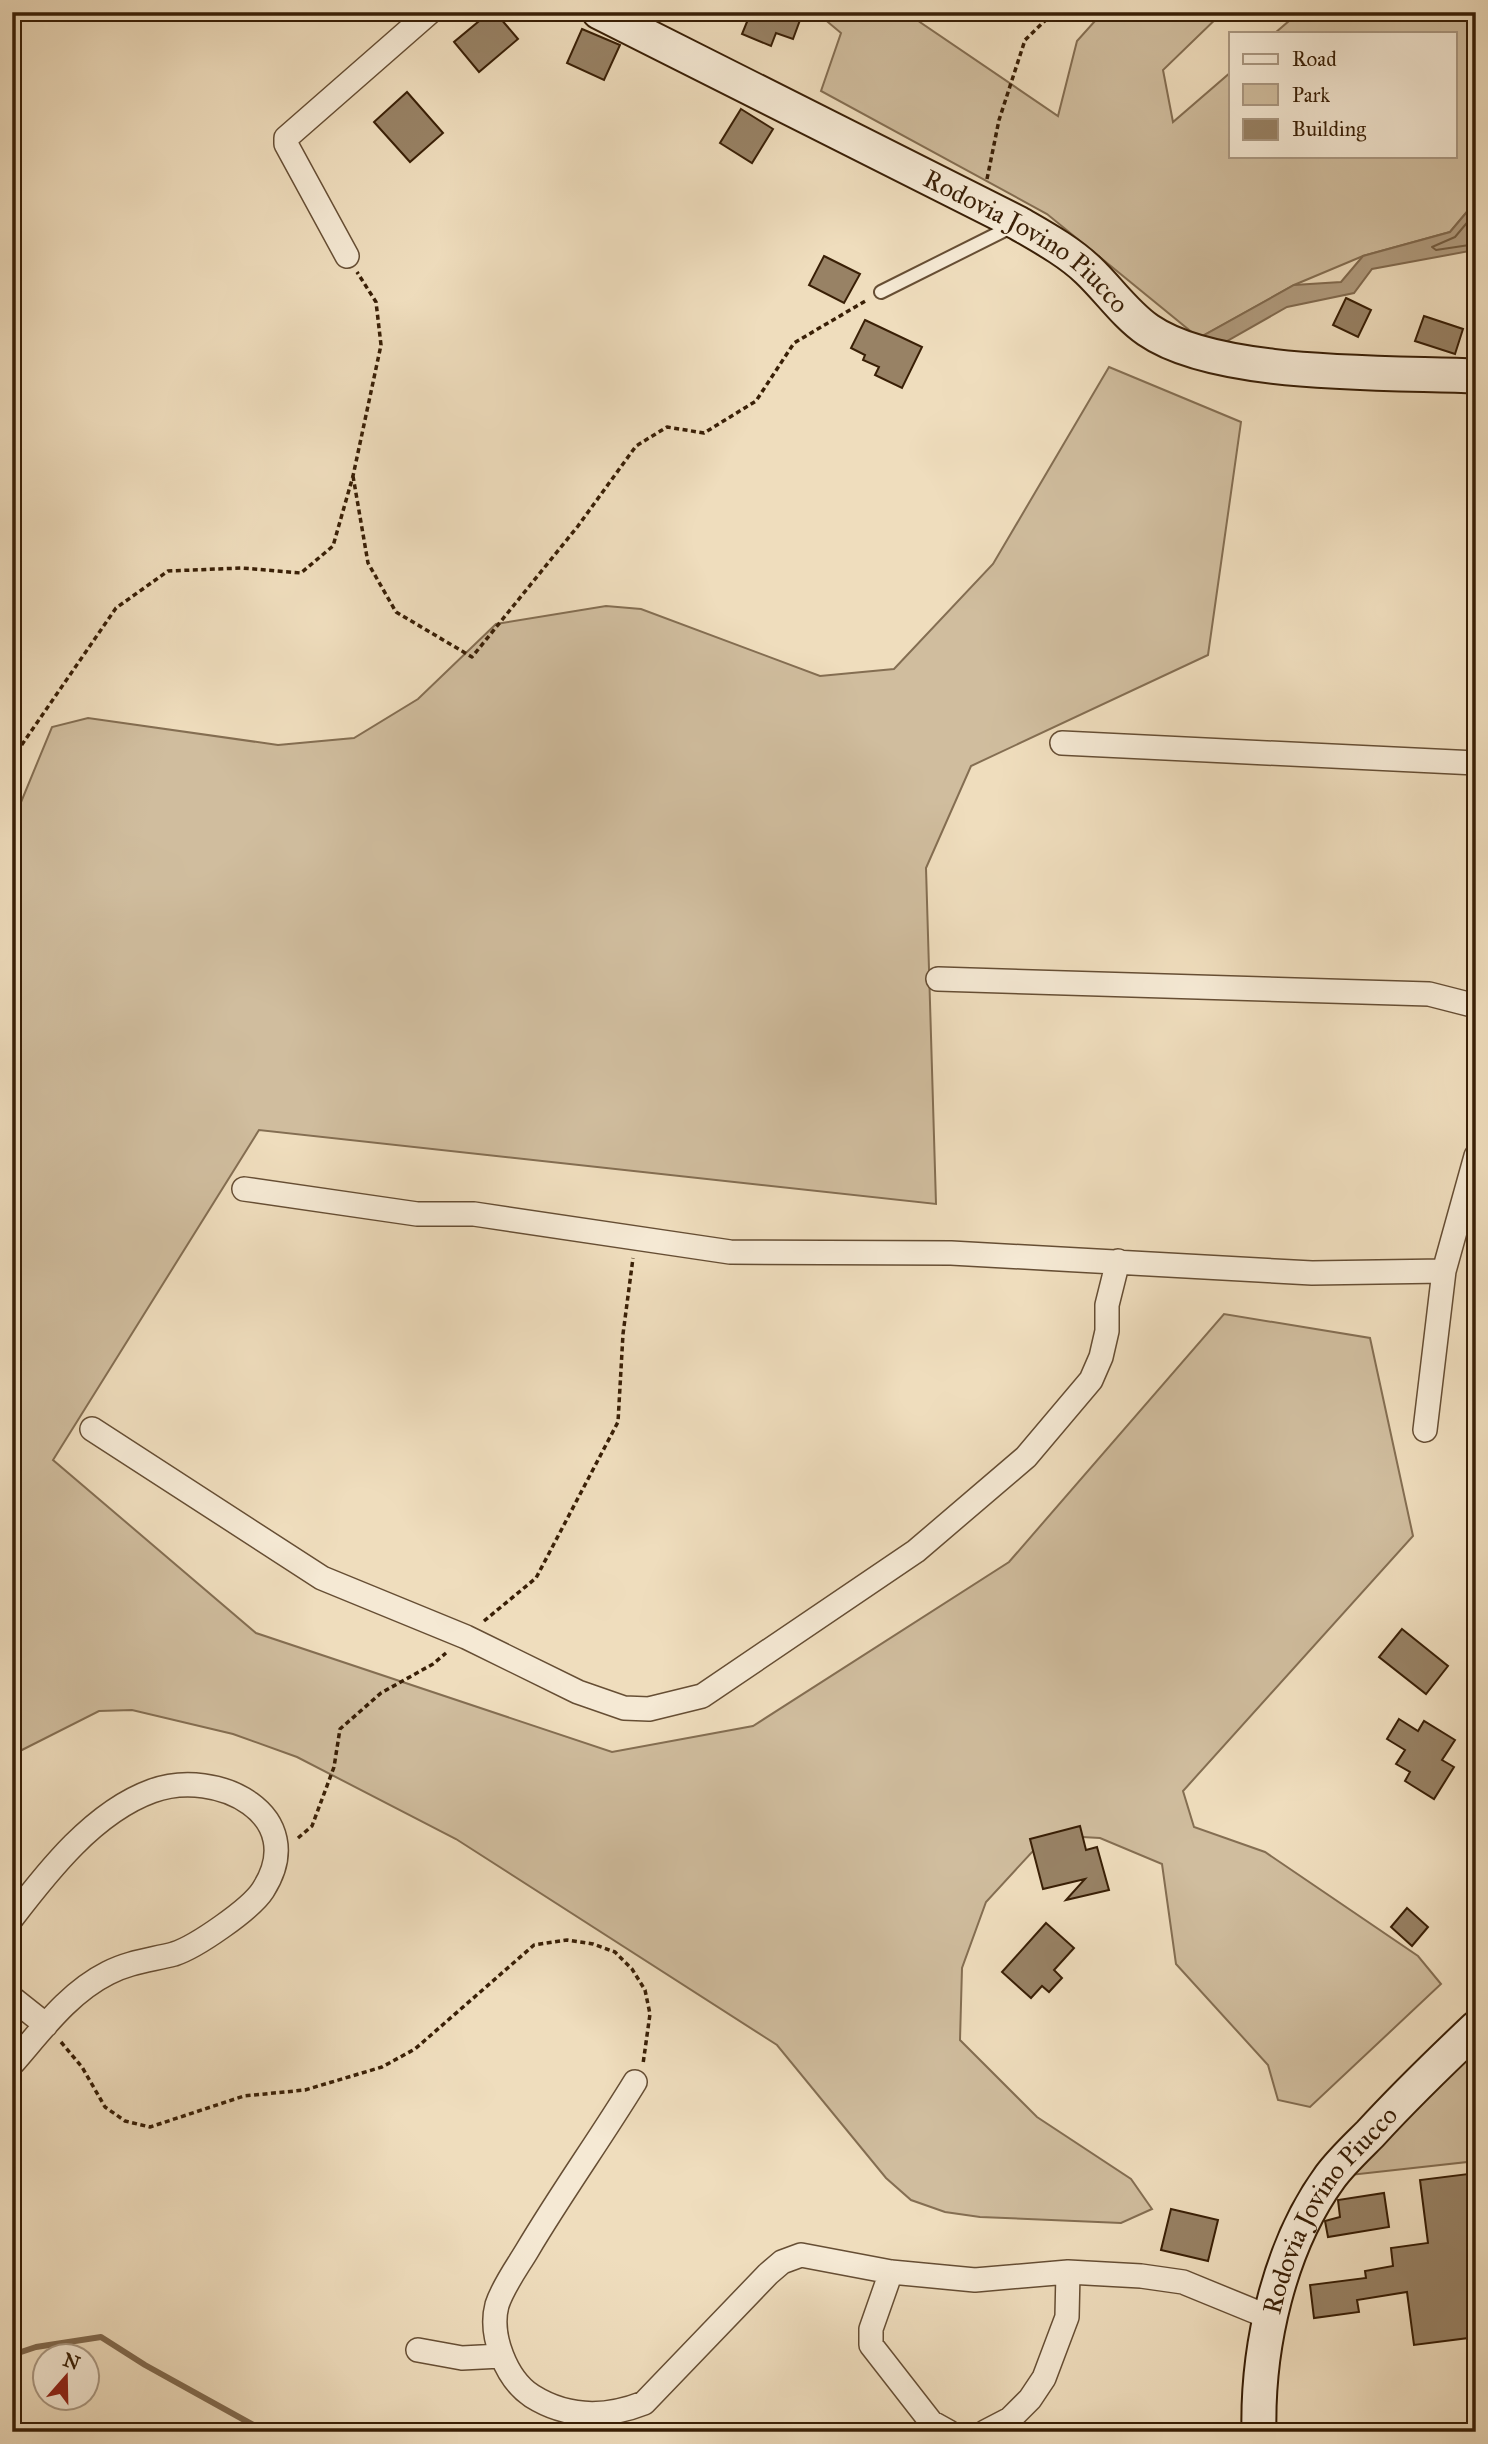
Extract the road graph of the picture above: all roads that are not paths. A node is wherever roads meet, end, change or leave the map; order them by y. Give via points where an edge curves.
1 (430, 12) edge
2 (599, 12) edge
3 (1018, 223) junction
4 (347, 256) road end
5 (881, 292) road end
6 (1476, 376) edge
7 (1062, 743) dead end
8 (1476, 763) edge
9 (938, 979) dead end
10 (1476, 1006) edge
11 (1476, 1156) edge
12 (244, 1189) dead end
13 (1118, 1261) junction
14 (1444, 1271) junction
15 (92, 1429) dead end
16 (1425, 1430) dead end
17 (12, 1918) edge
18 (12, 1998) edge
19 (46, 2025) junction
20 (1476, 2028) edge
21 (12, 2064) edge
22 (635, 2082) road end
23 (891, 2272) junction
24 (1068, 2272) junction
25 (1271, 2318) junction
26 (418, 2350) dead end
27 (501, 2356) junction
28 (949, 2432) edge
29 (985, 2432) edge
30 (1259, 2432) edge

1 - 4 street via 286,138
2 - 3 main road, Rodovia Jovino Piucco
3 - 5 lane
3 - 6 main road, Rodovia Jovino Piucco via 1088,270 1140,324 1175,346 1263,364
7 - 8 street
9 - 10 street via 1429,994
11 - 14 street
12 - 13 street via 417,1214 474,1214 730,1252 951,1253
13 - 14 street via 1312,1273
13 - 15 street via 1101,1357 1091,1380 1045,1438 916,1550 702,1696 649,1709 624,1708 578,1692 466,1637 322,1578
14 - 16 street
17 - 19 street via 70,1849 114,1811 152,1790 219,1786 257,1808 274,1835 274,1872 261,1894 196,1945 107,1973 75,1994
18 - 19 street
19 - 21 street
20 - 25 main road, Rodovia Jovino Piucco via 1331,2175 1295,2241
22 - 27 street via 556,2202 497,2306
23 - 24 street via 975,2280
23 - 27 street via 801,2255 782,2262 644,2403 619,2413 581,2414 547,2406 527,2393
23 - 28 street via 871,2329 871,2345 931,2422
24 - 25 street via 1183,2282
24 - 29 street via 1067,2317 1044,2378 1010,2419
25 - 30 main road, Rodovia Jovino Piucco
26 - 27 street via 462,2358

